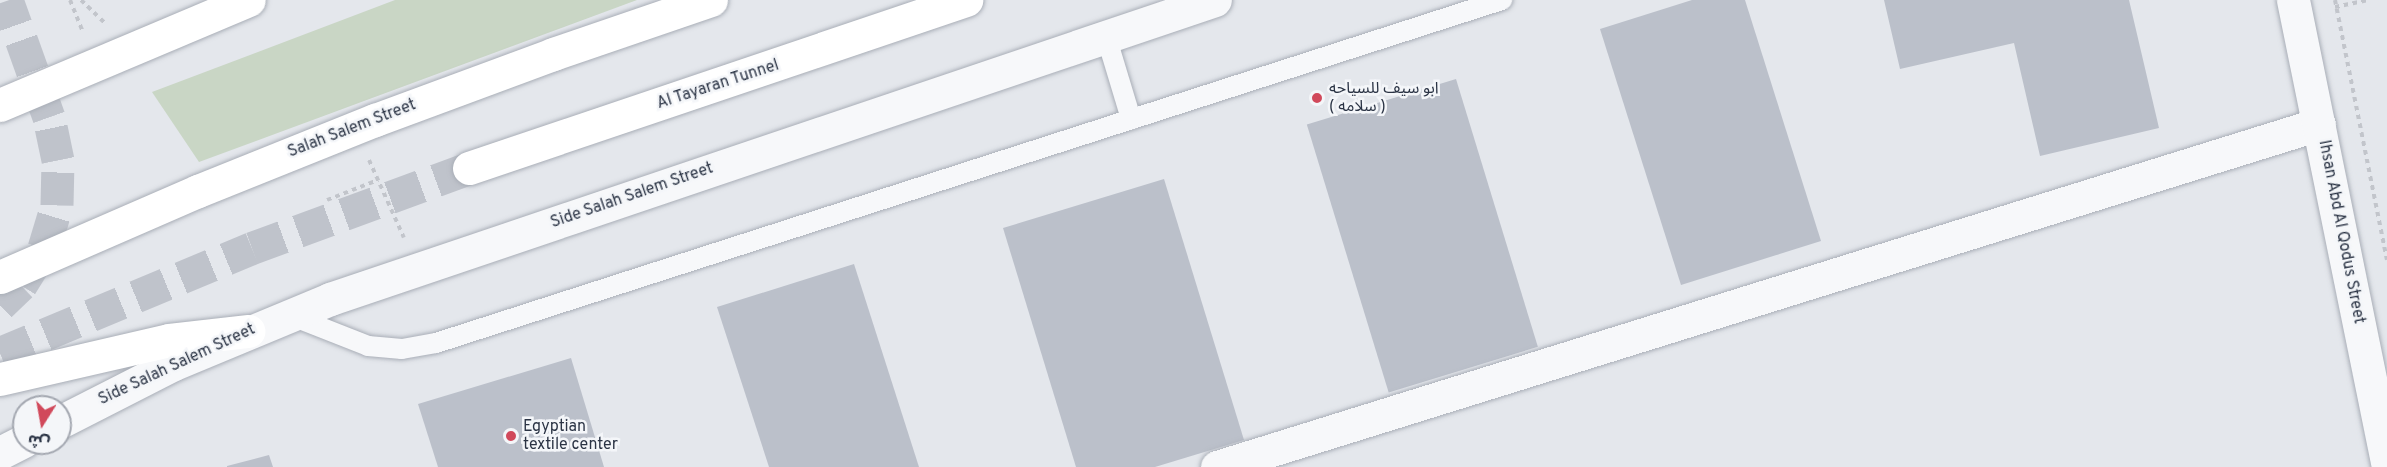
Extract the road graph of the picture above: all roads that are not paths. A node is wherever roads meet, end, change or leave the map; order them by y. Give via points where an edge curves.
1 (711, 0) edge
2 (966, 0) edge
3 (1215, 0) edge
4 (1502, 0) edge
5 (2293, 0) edge
6 (239, 1) edge
7 (1106, 36) junction
8 (0, 105) edge
9 (1131, 119) junction
10 (2319, 124) junction
11 (469, 168) tunnel mouth
12 (0, 277) edge
13 (289, 315) junction
14 (248, 331) junction
15 (0, 379) edge
16 (72, 416) edge
17 (2387, 464) edge
18 (1216, 467) edge

1 - 12 main road, Salah Salem Street via 357,127
2 - 11 main road, Al Tayaran Tunnel
3 - 7 street, Side Salah Salem Street
4 - 9 lane
5 - 10 street, Ihsan Abd Al Qodus Street
6 - 8 main road
7 - 9 lane
7 - 13 street, Side Salah Salem Street
9 - 13 lane via 436,343 402,349 368,346
10 - 17 street, Ihsan Abd Al Qodus Street
10 - 18 street
13 - 14 street, Side Salah Salem Street
14 - 15 main road via 169,340
14 - 16 street, Side Salah Salem Street

